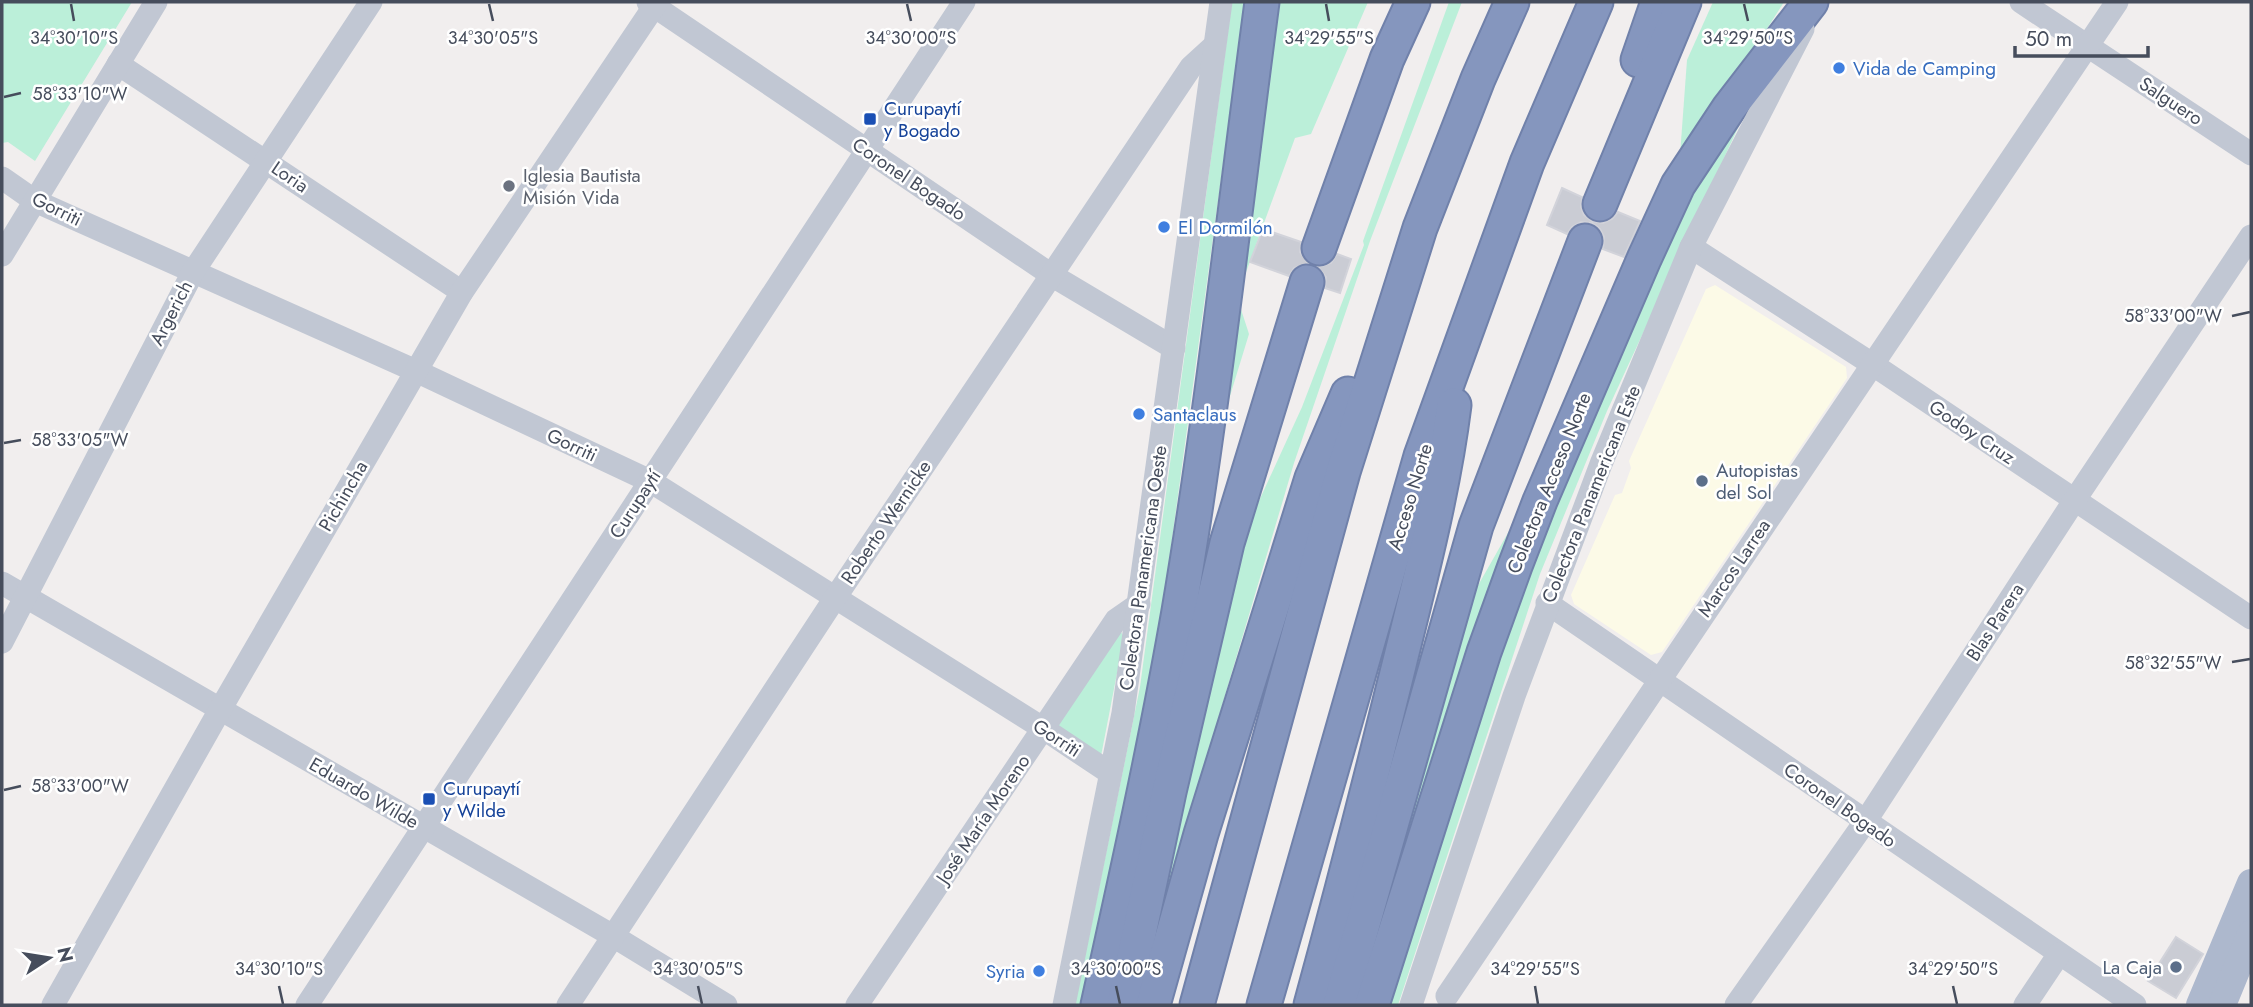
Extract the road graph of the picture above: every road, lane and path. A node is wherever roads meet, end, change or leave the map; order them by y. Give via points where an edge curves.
1 (156, 2) edge
2 (371, 2) edge
3 (964, 2) edge
4 (1221, 2) edge
5 (1262, 2) edge
6 (1401, 2) edge
7 (1413, 2) edge
8 (1512, 2) edge
9 (1596, 2) edge
10 (1658, 2) edge
11 (1684, 2) edge
12 (1814, 2) edge
13 (2021, 2) edge
14 (2117, 2) edge
15 (653, 3) edge
16 (1214, 46) junction
17 (2087, 46) junction
18 (1387, 59) junction
19 (118, 64) junction
20 (866, 151) junction
21 (1620, 152) junction
22 (2251, 154) edge
23 (265, 161) junction
24 (2, 178) edge
25 (35, 201) junction
26 (1600, 204) dead end
27 (1420, 228) junction
28 (2251, 236) edge
29 (1585, 241) dead end
30 (1691, 247) junction
31 (1319, 248) dead end
32 (2, 255) edge
33 (192, 272) junction
34 (1053, 276) junction
35 (1307, 282) dead end
36 (463, 292) junction
37 (1461, 346) junction
38 (1174, 348) junction
39 (1872, 364) junction
40 (416, 371) junction
41 (650, 481) junction
42 (2074, 501) junction
43 (2, 583) edge
44 (24, 597) junction
45 (835, 598) junction
46 (1139, 604) junction
47 (1547, 604) junction
48 (2251, 618) edge
49 (2, 642) edge
50 (1659, 680) junction
51 (221, 708) junction
52 (1044, 729) junction
53 (1110, 773) junction
54 (1865, 822) junction
55 (423, 827) junction
56 (2251, 883) edge
57 (2251, 934) edge
58 (612, 936) junction
59 (2059, 954) junction
60 (1413, 999) edge
61 (1454, 1001) edge
62 (53, 1005) edge
63 (307, 1005) edge
64 (568, 1005) edge
65 (726, 1005) edge
66 (857, 1005) edge
67 (1064, 1005) edge
68 (1098, 1005) edge
69 (1124, 1005) edge
70 (1153, 1005) edge
71 (1197, 1005) edge
72 (1264, 1005) edge
73 (1311, 1005) edge
74 (1340, 1005) edge
75 (1372, 1005) edge
76 (1736, 1005) edge
77 (2025, 1005) edge
78 (2135, 1005) edge
79 (2200, 1005) edge
80 (2222, 1005) edge

1 - 19 street
2 - 23 street, Argerich
3 - 20 street, Curupaytí
4 - 16 street, Colectora Panamericana Oeste
5 - 68 highway via 1178,612
6 - 18 highway
7 - 18 highway
8 - 27 highway
9 - 37 highway, Acceso Norte via 1527,163
10 - 21 highway via 1639,58
11 - 21 highway
12 - 30 street, Colectora Panamericana Este
12 - 75 highway, Colectora Acceso Norte via 1728,108 1685,174 1644,259 1515,566
13 - 17 street, Salguero
14 - 17 street, Marcos Larrea
15 - 20 street, Coronel Bogado
15 - 36 street, Pichincha
16 - 34 street, Roberto Wernicke via 1191,66
16 - 38 street, Colectora Panamericana Oeste
17 - 22 street, Salguero
17 - 39 street, Marcos Larrea
18 - 31 highway
19 - 23 street, Loria
19 - 25 street
20 - 34 street, Coronel Bogado
20 - 41 street, Curupaytí
21 - 26 highway
23 - 33 street, Argerich
23 - 36 street, Loria
24 - 25 street, Gorriti
25 - 32 street
25 - 33 street, Gorriti
27 - 70 highway via 1311,478
27 - 71 highway via 1343,472
28 - 42 street, Blas Parera
29 - 74 highway via 1476,526
30 - 39 street, Godoy Cruz
30 - 47 street, Colectora Panamericana Este
33 - 40 street, Gorriti
33 - 44 street, Argerich
34 - 38 street, Coronel Bogado
34 - 45 street, Roberto Wernicke
35 - 69 highway via 1227,543
36 - 40 street, Pichincha
37 - 72 highway, Acceso Norte via 1421,456
37 - 73 highway via 1447,461 1350,865
38 - 46 street, Colectora Panamericana Oeste
39 - 42 street, Godoy Cruz
39 - 50 street, Marcos Larrea
40 - 41 street, Gorriti
40 - 51 street, Pichincha
41 - 45 street, Gorriti
41 - 55 street, Curupaytí
42 - 48 street, Godoy Cruz
42 - 54 street, Blas Parera
43 - 44 street, Eduardo Wilde
44 - 49 street, Argerich
44 - 51 street, Eduardo Wilde
45 - 52 street, Gorriti
45 - 58 street, Roberto Wernicke
46 - 52 street, José María Moreno via 1116,621
46 - 53 street, Colectora Panamericana Oeste
47 - 50 street, Coronel Bogado
47 - 60 street, Colectora Panamericana Este
50 - 54 street, Coronel Bogado
50 - 61 street, Marcos Larrea
51 - 55 street, Eduardo Wilde
51 - 62 street, Pichincha
52 - 53 street, Gorriti
52 - 66 street, José María Moreno
53 - 67 street, Colectora Panamericana Oeste
54 - 59 street, Coronel Bogado
54 - 76 street, Blas Parera
55 - 58 street, Eduardo Wilde
55 - 63 street, Curupaytí
56 - 79 main road
57 - 80 main road
58 - 64 street, Roberto Wernicke
58 - 65 street, Eduardo Wilde
59 - 77 street
59 - 78 street, Coronel Bogado
60 - 61 street

